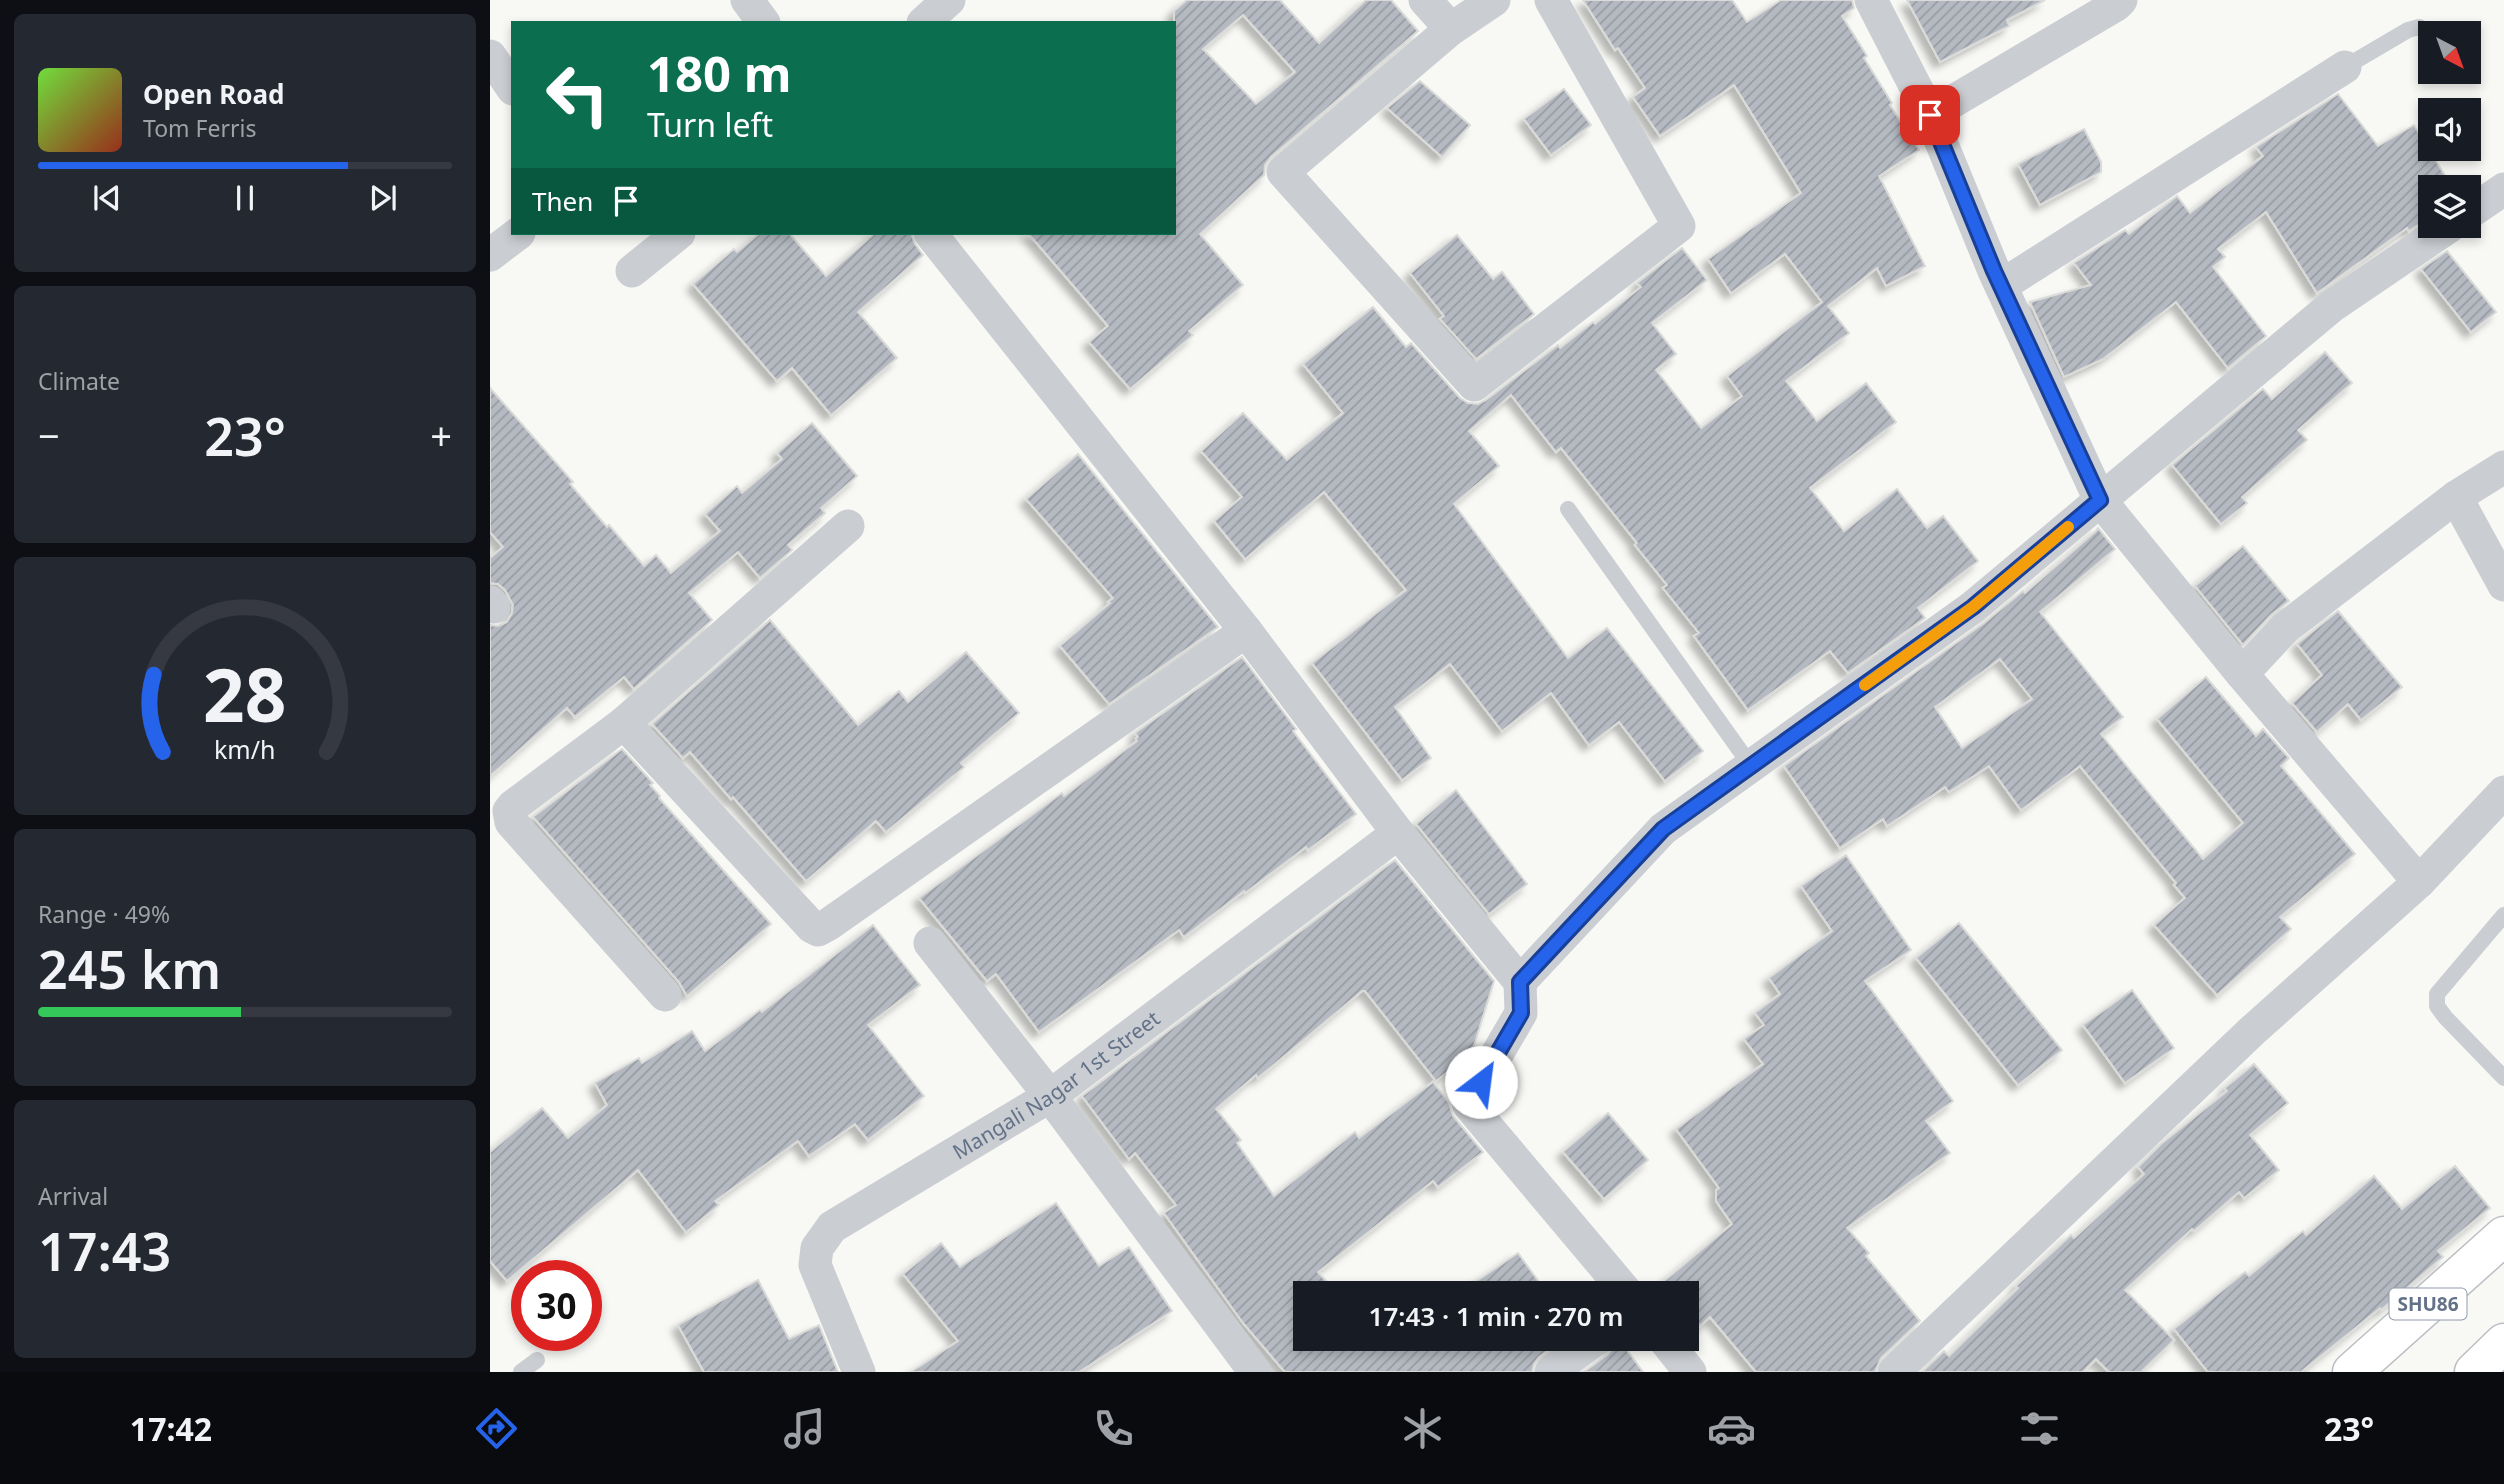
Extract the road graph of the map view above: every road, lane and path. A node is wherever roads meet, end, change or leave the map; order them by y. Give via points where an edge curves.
1 (747, 0) edge
2 (949, 0) edge
3 (1424, 0) edge
4 (1494, 0) edge
5 (1551, 0) edge
6 (1871, 0) edge
7 (2121, 0) edge
8 (763, 21) edge
9 (925, 21) edge
10 (2418, 27) edge
11 (1451, 29) junction
12 (490, 56) edge
13 (2345, 67) joint
14 (511, 86) edge
15 (1930, 115) junction
16 (2504, 189) edge
17 (2481, 205) edge
18 (516, 235) edge
19 (677, 235) edge
20 (932, 235) edge
21 (2432, 238) edge
22 (490, 255) edge
23 (632, 271) dead end
24 (2001, 286) junction
25 (2504, 467) edge
26 (2456, 497) junction
27 (2100, 500) junction
28 (1568, 509) dead end
29 (848, 526) dead end
30 (2504, 585) edge
31 (1246, 631) junction
32 (2242, 674) junction
33 (624, 723) junction
34 (1751, 766) junction
35 (2504, 792) edge
36 (1398, 833) junction
37 (2419, 881) junction
38 (2504, 915) edge
39 (929, 943) dead end
40 (1520, 982) junction
41 (665, 996) dead end
42 (2504, 1078) edge
43 (1050, 1096) junction
44 (2504, 1236) edge
45 (1617, 1281) edge
46 (2504, 1343) edge
47 (1580, 1351) edge
48 (1673, 1351) edge
49 (537, 1360) dead end
50 (521, 1372) edge
51 (859, 1372) edge
52 (1255, 1372) edge
53 (1551, 1372) edge
54 (1690, 1372) edge
55 (1894, 1372) edge
56 (2352, 1372) edge
57 (2474, 1372) edge

1 - 8 street
2 - 9 street
3 - 11 street
4 - 11 street
5 - 11 street via 1679,226 1474,385 1283,172
6 - 15 street
7 - 15 street
10 - 13 lane
12 - 14 street
13 - 24 street
15 - 24 street
16 - 17 street
18 - 22 street
19 - 23 street
20 - 31 street
21 - 27 street via 2332,306
24 - 27 street
25 - 26 street
26 - 30 street
26 - 32 street via 2285,628
27 - 32 street
27 - 34 street via 1973,607
28 - 34 lane
29 - 33 street
31 - 33 street via 818,930
31 - 36 street
32 - 37 street
33 - 41 street via 513,806 509,817
34 - 40 street via 1663,829
35 - 37 street
36 - 40 street
36 - 43 street, Mangali Nagar 1st Street
37 - 55 street via 2252,1031
38 - 42 lane via 2437,994 2437,1006
39 - 43 street
40 - 45 street via 1521,1013 1468,1104
43 - 51 street, Mangali Nagar 1st Street via 832,1227 817,1248 814,1265
43 - 52 street
44 - 56 main road, SHU86
46 - 57 main road
47 - 53 street
48 - 54 street
49 - 50 lane

